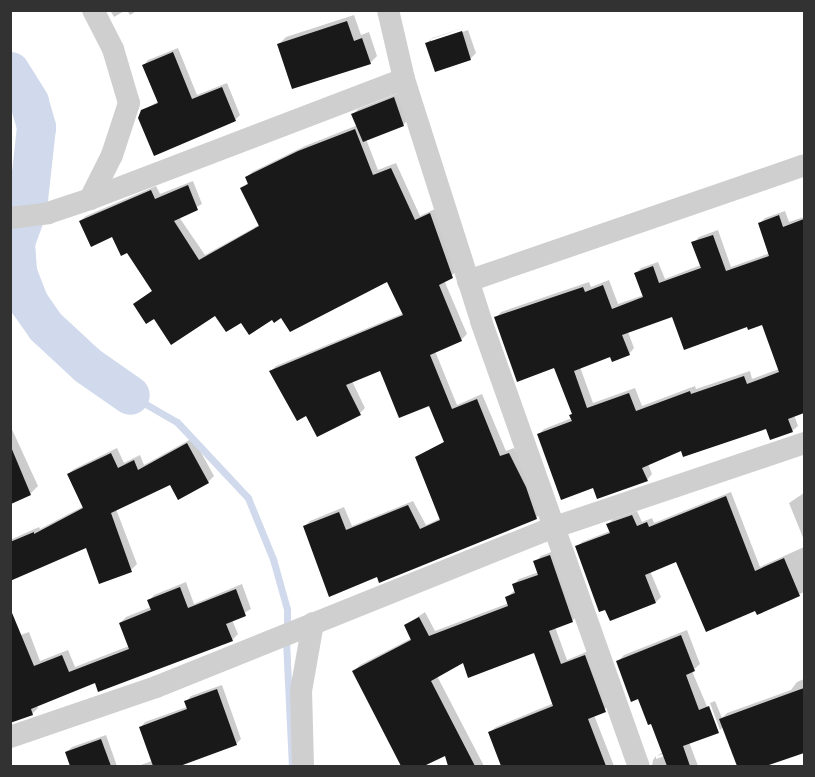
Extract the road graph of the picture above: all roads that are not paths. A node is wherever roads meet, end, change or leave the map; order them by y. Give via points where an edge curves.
1 (93, 10) edge
2 (388, 10) edge
3 (405, 79) junction
4 (804, 165) edge
5 (90, 199) junction
6 (10, 218) edge
7 (468, 281) junction
8 (804, 443) edge
9 (552, 528) junction
10 (308, 625) junction
11 (10, 737) edge
12 (303, 766) edge
13 (639, 766) edge

1 - 5 street via 113,49 129,103 112,155
2 - 3 street
3 - 5 street
3 - 7 street
4 - 7 street
5 - 6 street via 48,213
7 - 9 street
8 - 9 street
9 - 10 street
9 - 13 street
10 - 11 street via 156,687
10 - 12 street via 301,691

